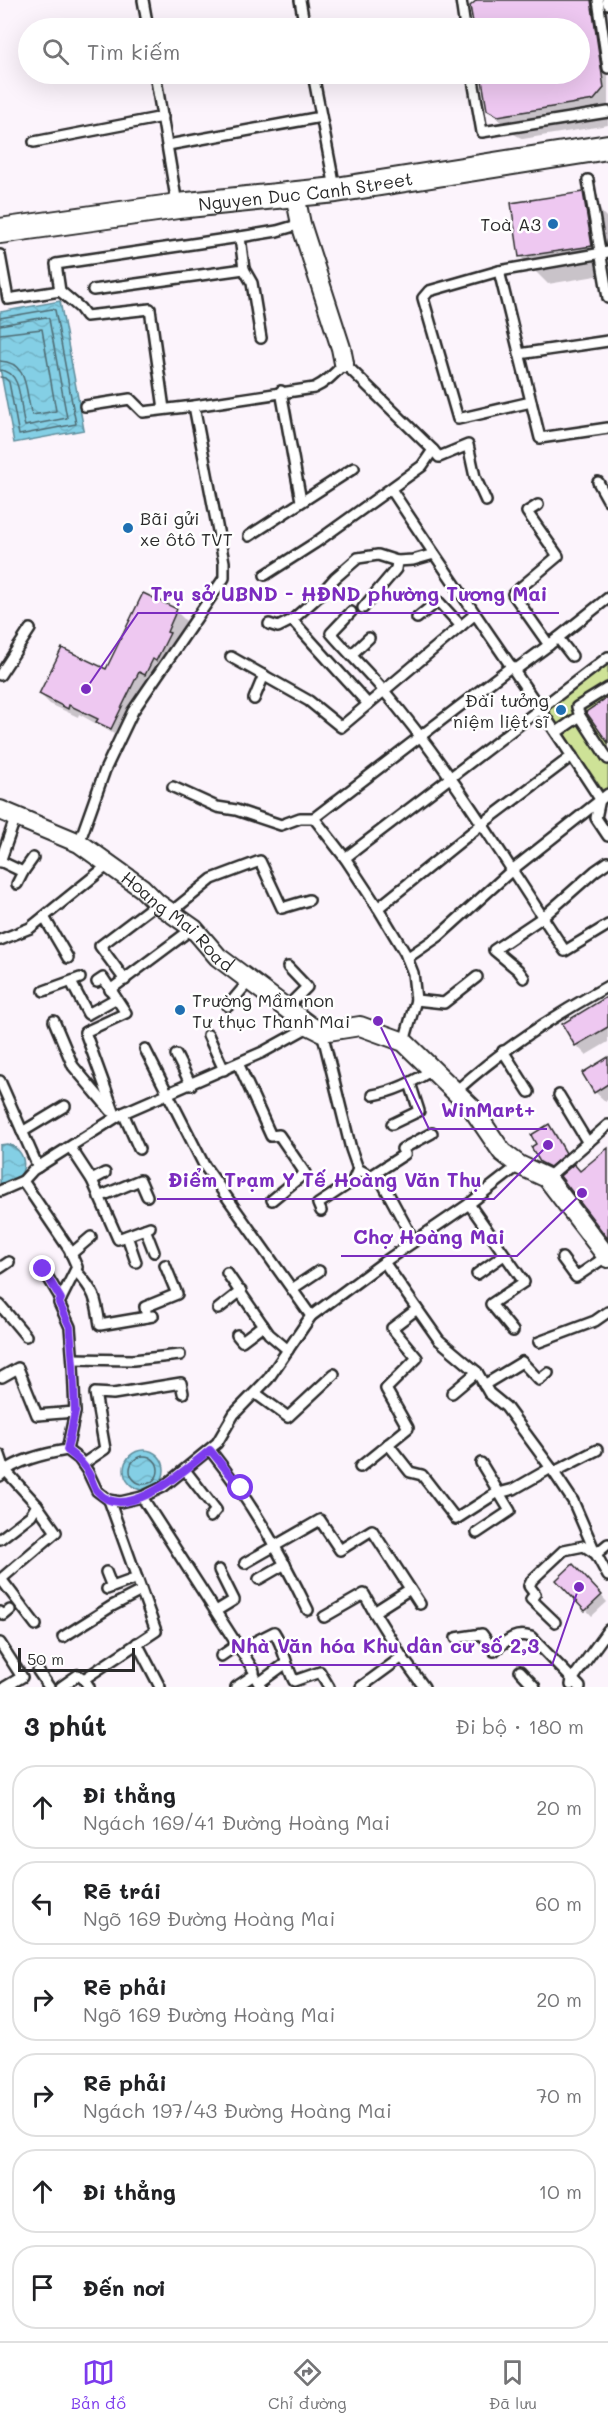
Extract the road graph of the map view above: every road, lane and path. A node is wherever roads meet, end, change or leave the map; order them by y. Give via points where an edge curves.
1 (142, 0) edge
2 (300, 0) edge
3 (461, 0) edge
4 (598, 0) edge
5 (146, 18) edge
6 (303, 18) edge
7 (464, 18) edge
8 (608, 68) edge
9 (157, 84) edge
10 (315, 84) edge
11 (474, 84) edge
12 (608, 112) edge
13 (163, 117) junction
14 (321, 117) junction
15 (34, 142) dead end
16 (168, 145) junction
17 (608, 147) edge
18 (588, 180) dead end
19 (336, 190) junction
20 (295, 195) junction
21 (178, 206) junction
22 (301, 224) junction
23 (0, 231) edge
24 (240, 237) junction
25 (604, 252) edge
26 (0, 255) edge
27 (244, 269) junction
28 (498, 271) junction
29 (93, 290) dead end
30 (60, 291) junction
31 (608, 298) edge
32 (261, 338) dead end
33 (608, 341) edge
34 (519, 354) junction
35 (344, 363) junction
36 (281, 391) junction
37 (531, 402) junction
38 (85, 406) dead end
39 (194, 406) junction
40 (164, 409) junction
41 (608, 428) edge
42 (433, 450) junction
43 (354, 468) dead end
44 (598, 482) dead end
45 (391, 489) junction
46 (608, 500) edge
47 (301, 501) junction
48 (486, 501) dead end
49 (538, 505) dead end
50 (249, 536) dead end
51 (434, 554) junction
52 (397, 561) junction
53 (265, 575) dead end
54 (608, 598) edge
55 (363, 608) dead end
56 (351, 612) dead end
57 (474, 615) junction
58 (417, 618) dead end
59 (292, 620) junction
60 (269, 624) dead end
61 (461, 626) junction
62 (30, 629) dead end
63 (369, 638) dead end
64 (558, 638) junction
65 (549, 645) junction
66 (351, 655) junction
67 (572, 656) dead end
68 (231, 657) dead end
69 (608, 657) edge
70 (514, 668) junction
71 (0, 675) edge
72 (264, 675) junction
73 (608, 687) edge
74 (384, 691) junction
75 (254, 699) dead end
76 (368, 704) junction
77 (540, 707) junction
78 (580, 716) junction
79 (557, 732) junction
80 (419, 736) junction
81 (572, 756) junction
82 (608, 759) edge
83 (448, 778) junction
84 (173, 787) dead end
85 (604, 797) edge
86 (8, 813) edge
87 (314, 818) junction
88 (482, 825) junction
89 (608, 836) edge
90 (79, 843) junction
91 (33, 858) dead end
92 (345, 858) junction
93 (0, 861) edge
94 (608, 862) edge
95 (108, 865) junction
96 (512, 870) junction
97 (22, 872) junction
98 (17, 884) dead end
99 (309, 900) dead end
100 (164, 908) junction
101 (378, 908) junction
102 (44, 917) junction
103 (543, 917) junction
104 (608, 925) edge
105 (193, 928) junction
106 (0, 940) edge
107 (68, 958) dead end
108 (407, 958) junction
109 (288, 967) dead end
110 (477, 976) dead end
111 (524, 978) dead end
112 (125, 980) junction
113 (249, 981) junction
114 (97, 982) dead end
115 (608, 986) edge
116 (110, 990) junction
117 (44, 991) dead end
118 (115, 999) junction
119 (416, 1000) junction
120 (228, 1005) dead end
121 (286, 1008) junction
122 (54, 1021) dead end
123 (316, 1029) junction
124 (208, 1035) dead end
125 (404, 1042) junction
126 (145, 1049) dead end
127 (503, 1051) junction
128 (176, 1055) dead end
129 (238, 1064) junction
130 (433, 1069) junction
131 (224, 1070) junction
132 (0, 1081) edge
133 (410, 1083) junction
134 (191, 1085) junction
135 (456, 1091) junction
136 (529, 1092) dead end
137 (169, 1095) junction
138 (373, 1095) dead end
139 (559, 1095) dead end
140 (65, 1106) dead end
141 (120, 1115) junction
142 (392, 1124) dead end
143 (608, 1125) edge
144 (22, 1132) junction
145 (432, 1133) dead end
146 (588, 1143) junction
147 (71, 1148) junction
148 (140, 1149) dead end
149 (519, 1165) junction
150 (38, 1167) junction
151 (358, 1169) junction
152 (105, 1173) dead end
153 (371, 1176) junction
154 (547, 1178) junction
155 (92, 1180) junction
156 (23, 1181) junction
157 (0, 1190) edge
158 (147, 1196) dead end
159 (99, 1197) junction
160 (272, 1200) dead end
161 (469, 1204) junction
162 (321, 1211) dead end
163 (127, 1236) junction
164 (91, 1237) dead end
165 (414, 1241) junction
166 (154, 1252) dead end
167 (71, 1254) junction
168 (504, 1255) junction
169 (607, 1257) edge
170 (562, 1258) dead end
171 (136, 1262) dead end
172 (384, 1262) junction
173 (165, 1265) dead end
174 (43, 1269) dead end
175 (76, 1271) junction
176 (319, 1271) dead end
177 (227, 1273) dead end
178 (477, 1274) dead end
179 (292, 1289) junction
180 (241, 1291) junction
181 (61, 1299) junction
182 (0, 1305) edge
183 (218, 1309) dead end
184 (417, 1309) junction
185 (608, 1312) edge
186 (311, 1316) junction
187 (263, 1325) junction
188 (513, 1331) dead end
189 (237, 1335) dead end
190 (26, 1336) dead end
191 (539, 1342) dead end
192 (288, 1350) junction
193 (180, 1354) dead end
194 (73, 1359) junction
195 (477, 1372) junction
196 (548, 1373) dead end
197 (334, 1374) dead end
198 (2, 1377) dead end
199 (484, 1385) junction
200 (183, 1393) dead end
201 (255, 1393) junction
202 (452, 1394) dead end
203 (75, 1412) junction
204 (388, 1444) junction
205 (67, 1450) junction
206 (210, 1450) junction
207 (597, 1450) dead end
208 (0, 1455) edge
209 (482, 1463) dead end
210 (82, 1464) junction
211 (360, 1467) dead end
212 (184, 1470) junction
213 (552, 1470) junction
214 (3, 1473) edge
215 (500, 1493) junction
216 (142, 1497) junction
217 (109, 1500) junction
218 (37, 1505) junction
219 (210, 1517) dead end
220 (477, 1533) dead end
221 (0, 1539) edge
222 (608, 1544) edge
223 (276, 1546) junction
224 (596, 1554) junction
225 (245, 1563) dead end
226 (285, 1564) junction
227 (219, 1570) dead end
228 (106, 1572) dead end
229 (608, 1576) edge
230 (136, 1578) junction
231 (259, 1579) dead end
232 (410, 1589) junction
233 (141, 1591) junction
234 (420, 1604) dead end
235 (10, 1610) dead end
236 (308, 1610) dead end
237 (216, 1611) junction
238 (0, 1612) edge
239 (374, 1612) junction
240 (324, 1617) dead end
241 (555, 1622) dead end
242 (36, 1625) dead end
243 (608, 1630) edge
244 (63, 1637) dead end
245 (456, 1638) dead end
246 (0, 1643) edge
247 (137, 1643) junction
248 (239, 1647) junction
249 (221, 1656) dead end
250 (402, 1657) junction
251 (285, 1664) junction
252 (38, 1671) dead end
253 (519, 1671) dead end
254 (258, 1682) edge
255 (87, 1683) edge
256 (572, 1684) edge
257 (9, 1686) edge
258 (49, 1687) edge
259 (61, 1687) edge
260 (160, 1687) edge
261 (236, 1687) edge
262 (329, 1687) edge
263 (361, 1687) edge
264 (424, 1687) edge
265 (535, 1687) edge
266 (580, 1687) edge

1 - 5 lane
2 - 6 lane
3 - 7 lane
4 - 8 lane
9 - 13 lane
10 - 14 lane
11 - 12 lane via 482,132
13 - 15 lane
13 - 16 lane
14 - 16 lane
14 - 19 lane
16 - 21 lane
17 - 19 street, Nguyen Duc Canh Street
18 - 25 lane
19 - 20 street, Nguyen Duc Canh Street
20 - 21 street, Nguyen Duc Canh Street
20 - 22 street
21 - 23 street, Nguyen Duc Canh Street
22 - 24 lane
22 - 35 street
24 - 27 lane
24 - 30 lane via 56,264
25 - 28 lane
25 - 31 lane
26 - 30 lane via 8,299
27 - 29 lane
27 - 32 lane via 252,283
28 - 34 lane
28 - 37 lane via 429,291 423,298 458,419
30 - 40 lane via 86,316 150,309
33 - 34 lane
34 - 37 lane
35 - 36 lane via 314,388
35 - 42 lane
36 - 39 lane
36 - 47 lane
37 - 41 lane via 540,438
38 - 40 lane via 130,399 143,412
39 - 40 lane
39 - 90 lane via 224,578 133,711 105,770
42 - 45 lane via 422,466
42 - 48 lane via 440,457 468,445 475,477
43 - 47 lane
44 - 46 lane
45 - 51 lane
45 - 53 lane
47 - 50 lane
49 - 65 lane via 527,512 558,556 513,594
51 - 52 lane
51 - 57 lane
52 - 55 lane via 396,569
52 - 59 lane via 378,555 358,558
54 - 64 lane
56 - 66 lane via 331,633
57 - 61 lane
57 - 70 lane
58 - 61 lane via 438,601
59 - 60 lane via 278,627
59 - 76 lane
61 - 74 lane
62 - 71 lane
63 - 66 lane
64 - 65 lane
64 - 67 lane
65 - 70 lane
66 - 74 lane
68 - 72 lane
69 - 77 lane
70 - 77 lane
70 - 80 lane
72 - 75 lane
72 - 76 lane via 309,701 341,727
73 - 78 lane via 577,707
74 - 76 lane
74 - 80 lane
77 - 79 lane
77 - 83 lane
78 - 79 lane
78 - 82 lane
79 - 81 lane
80 - 83 lane
80 - 87 lane
81 - 85 lane
81 - 88 lane
83 - 88 lane
83 - 92 lane
84 - 87 lane via 217,807 281,825
85 - 89 lane via 596,818
85 - 96 lane
86 - 90 street, Hoang Mai Road
86 - 93 lane
87 - 92 lane
88 - 96 lane
88 - 101 lane
90 - 95 street, Hoang Mai Road
91 - 97 lane
92 - 101 lane
93 - 97 lane
94 - 103 lane
95 - 100 street, Hoang Mai Road
95 - 102 lane
96 - 103 lane
96 - 108 lane via 439,936
97 - 98 lane
99 - 100 lane via 282,908 260,861 212,879
100 - 105 street, Hoang Mai Road
100 - 112 lane via 100,946
101 - 108 lane
102 - 106 lane via 30,928
102 - 107 lane
103 - 104 lane via 565,951
103 - 111 lane via 494,950
105 - 112 lane
105 - 113 street, Hoang Mai Road via 218,957
108 - 119 lane
109 - 121 lane via 307,987
110 - 119 lane via 444,1002
112 - 116 lane
113 - 120 lane
113 - 121 street, Hoang Mai Road
114 - 116 lane via 104,978
115 - 127 lane via 550,1018
116 - 118 lane
117 - 118 lane via 76,980 88,1014
118 - 141 lane via 126,1013 85,1032
119 - 125 lane
121 - 123 street, Hoang Mai Road
122 - 141 lane via 73,1066
123 - 125 street via 360,1026
123 - 129 lane
123 - 151 lane
124 - 131 lane
125 - 130 street
126 - 137 lane
127 - 135 lane
127 - 136 lane
128 - 134 lane
129 - 131 lane
129 - 160 lane via 271,1136 279,1135 305,1173
130 - 133 lane
130 - 135 street
131 - 134 lane
132 - 144 lane
133 - 138 lane
133 - 142 lane via 419,1111
134 - 137 lane
135 - 149 street via 502,1152
137 - 141 lane
137 - 179 lane via 204,1165
139 - 146 lane
140 - 144 lane
141 - 147 lane
141 - 148 lane
143 - 146 lane
144 - 150 lane
145 - 153 lane via 402,1149 405,1154
146 - 154 lane
147 - 150 lane
147 - 155 lane
149 - 154 street
149 - 161 lane
150 - 156 lane
151 - 153 lane
151 - 162 lane via 353,1181 318,1204
152 - 155 lane
153 - 165 lane via 382,1182
154 - 169 street
155 - 159 lane
156 - 157 lane
156 - 167 lane
158 - 159 lane via 140,1180
159 - 163 lane via 118,1239
161 - 165 lane
161 - 168 lane
163 - 166 lane via 147,1228
163 - 171 lane
164 - 167 lane
165 - 172 lane
167 - 175 lane via 78,1267
168 - 178 lane
168 - 188 lane via 524,1282 491,1304
169 - 170 lane via 576,1277
172 - 184 lane
172 - 186 lane
173 - 175 lane via 177,1294 145,1307 150,1316 100,1326 93,1290
174 - 181 lane
175 - 181 lane
176 - 179 lane
177 - 180 lane
179 - 186 lane
180 - 183 lane
180 - 187 lane
181 - 194 lane via 59,1303 70,1327
182 - 190 lane
184 - 195 lane via 438,1340
184 - 204 lane via 393,1328 417,1358 386,1389 408,1428
185 - 191 lane via 595,1321
186 - 192 lane
187 - 189 lane via 242,1341
187 - 192 lane
192 - 201 lane
193 - 194 lane via 133,1360
194 - 203 lane
195 - 199 lane
195 - 202 lane
196 - 199 lane via 538,1380 522,1362
197 - 201 lane via 288,1417
198 - 203 lane via 18,1368 37,1415
199 - 213 lane via 506,1407
200 - 210 lane via 181,1383 113,1394 94,1393 105,1449
201 - 206 lane via 234,1414
203 - 205 lane
204 - 211 lane
204 - 215 lane via 410,1472 422,1476 456,1519
205 - 210 lane
205 - 214 lane via 49,1453
206 - 212 lane
206 - 223 lane via 241,1488
207 - 213 lane
208 - 214 lane
209 - 215 lane
210 - 217 lane via 97,1491
212 - 216 lane
212 - 219 lane via 216,1510
213 - 215 lane
213 - 224 lane via 573,1500
214 - 218 lane
215 - 220 lane via 510,1511
216 - 217 lane
216 - 237 lane
217 - 230 lane
218 - 221 lane via 31,1515
218 - 242 lane via 56,1532 2,1579
222 - 224 lane
223 - 225 lane
223 - 226 lane
223 - 232 lane via 320,1520 340,1550 372,1530
224 - 229 lane
224 - 241 lane via 584,1546 564,1550 532,1580 529,1586 535,1594 531,1599
226 - 231 lane
226 - 236 lane
227 - 237 lane via 234,1600
228 - 230 lane via 109,1588
230 - 233 lane
232 - 234 lane
232 - 239 lane
233 - 244 lane
233 - 247 lane via 156,1631
235 - 238 lane via 4,1616
237 - 248 lane
239 - 240 lane via 364,1594
239 - 250 lane
243 - 256 lane
245 - 256 lane via 482,1634 494,1651 510,1637 531,1636
246 - 257 lane via 22,1677
247 - 255 lane
247 - 260 lane
248 - 249 lane
248 - 251 lane via 274,1632 282,1644
248 - 254 lane
250 - 263 lane
250 - 264 lane
251 - 254 lane
251 - 262 lane via 294,1681 320,1672
252 - 258 lane
253 - 265 lane
254 - 261 lane
255 - 259 lane via 78,1675
256 - 266 lane

